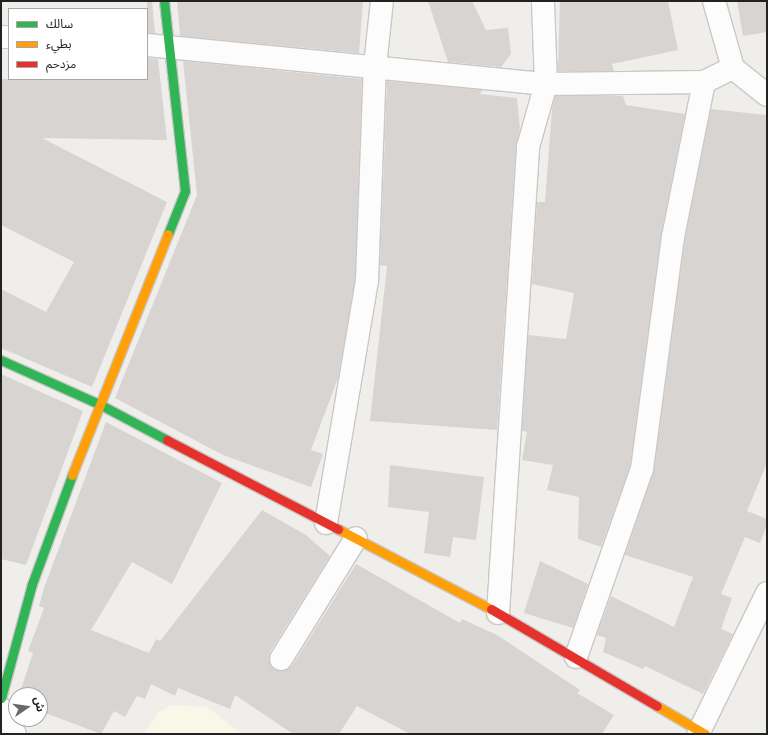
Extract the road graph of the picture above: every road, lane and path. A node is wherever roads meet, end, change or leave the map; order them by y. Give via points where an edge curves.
1 (164, 1) edge
2 (382, 1) edge
3 (543, 1) edge
4 (714, 1) edge
5 (157, 45) edge
6 (375, 66) junction
7 (733, 68) junction
8 (704, 82) junction
9 (546, 84) junction
10 (767, 95) edge
11 (1, 360) edge
12 (99, 404) junction
13 (326, 522) junction
14 (356, 538) junction
15 (767, 593) edge
16 (498, 613) junction
17 (576, 657) junction
18 (281, 659) dead end
19 (1, 698) edge
20 (1, 709) edge
21 (701, 733) edge
22 (15, 734) edge

1 - 5 street
2 - 6 street
3 - 9 street
4 - 7 street
5 - 6 street
5 - 12 street via 185,190
6 - 9 street
6 - 13 street via 367,281
7 - 8 street
7 - 10 street
8 - 9 street
8 - 17 street via 673,237 642,469
9 - 16 street via 528,147
11 - 12 street
12 - 13 street
12 - 19 street via 32,584
13 - 14 street
14 - 16 street
14 - 18 street
15 - 21 street
16 - 17 street
17 - 21 street
20 - 22 street

